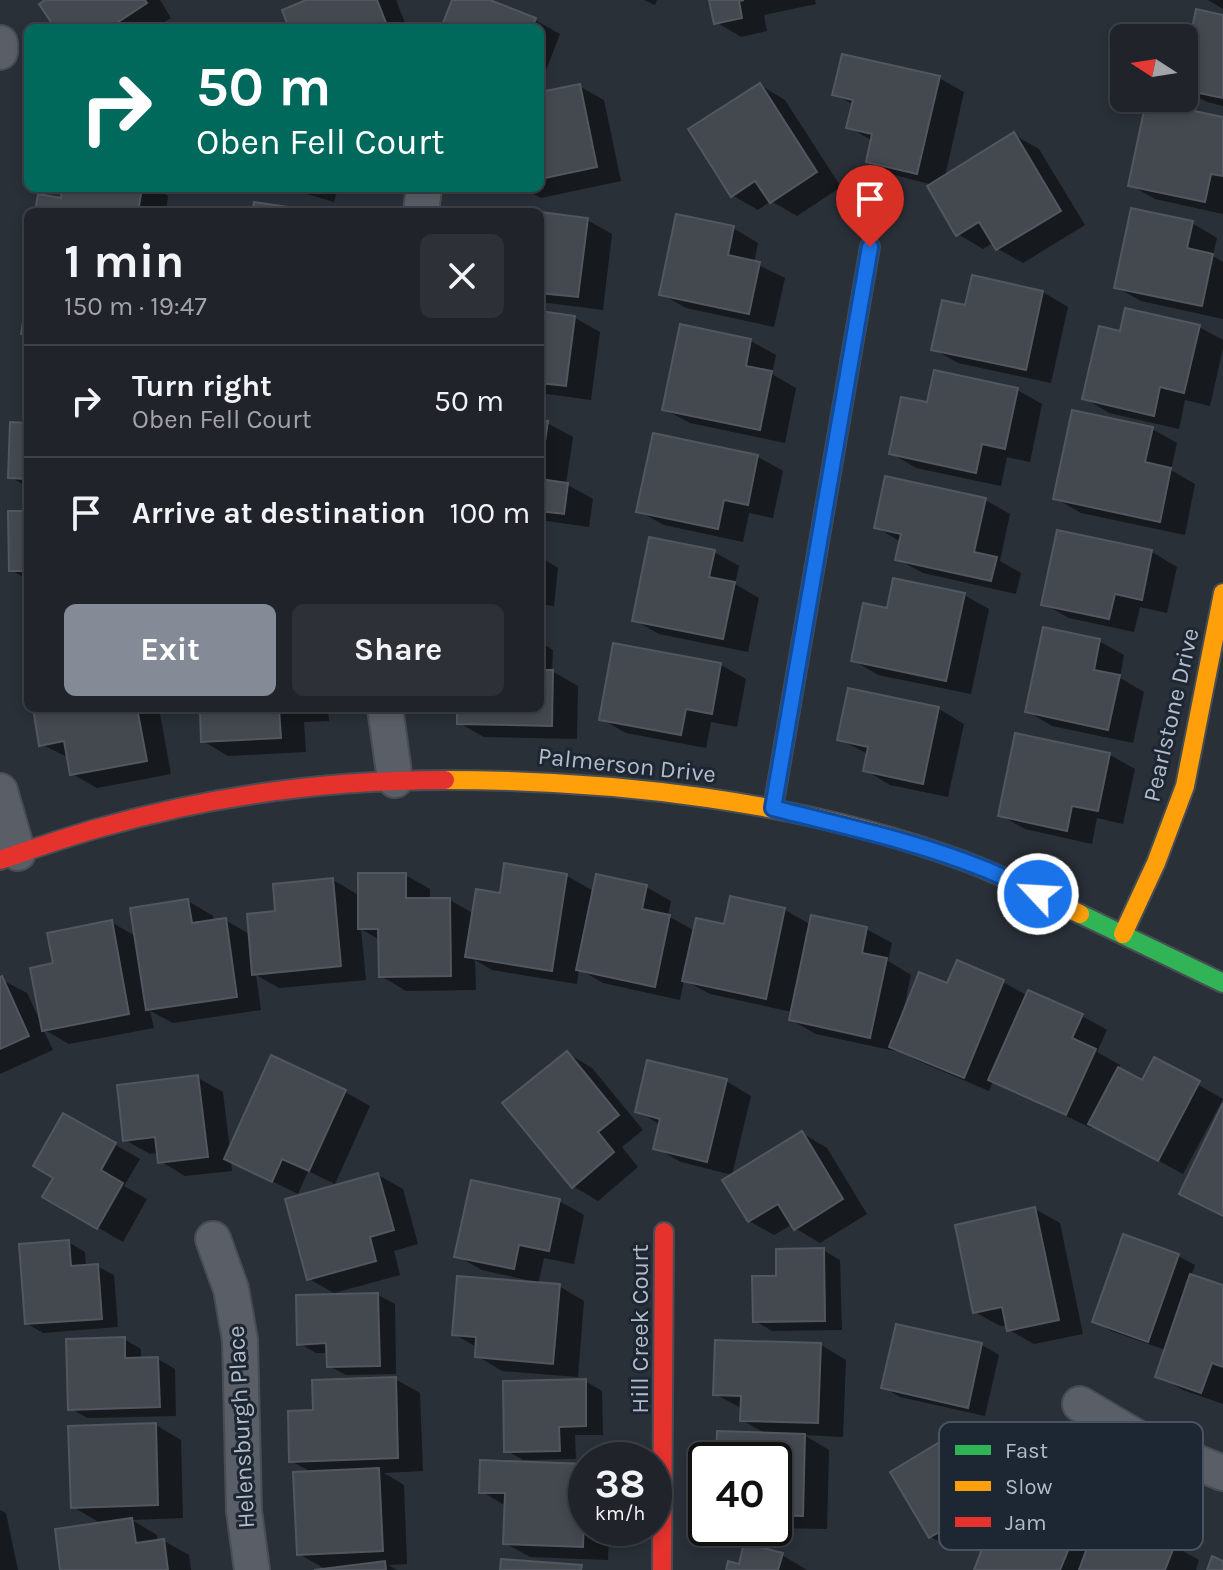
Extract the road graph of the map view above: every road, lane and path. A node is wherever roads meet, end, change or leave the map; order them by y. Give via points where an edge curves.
1 (0, 43) edge
2 (0, 52) edge
3 (870, 247) dead end
4 (1223, 593) edge
5 (386, 712) edge
6 (395, 780) junction
7 (0, 791) edge
8 (773, 808) junction
9 (9, 857) edge
10 (1123, 934) junction
11 (1223, 983) edge
12 (664, 1232) dead end
13 (213, 1239) dead end
14 (1080, 1404) dead end
15 (1110, 1422) edge
16 (1203, 1465) edge
17 (1223, 1473) edge
18 (252, 1570) edge
19 (662, 1570) edge

1 - 2 street
3 - 8 street
4 - 10 street, Pearlstone Drive via 1185,786
5 - 6 street
6 - 8 street, Palmerson Drive via 612,784
6 - 9 street, Palmerson Drive via 244,797 135,819
7 - 9 street
8 - 10 street, Palmerson Drive via 981,867
10 - 11 street, Palmerson Drive
12 - 19 street, Hill Creek Court
13 - 18 street, Helensburgh Place via 231,1289 240,1340 243,1498
14 - 15 street
16 - 17 street

